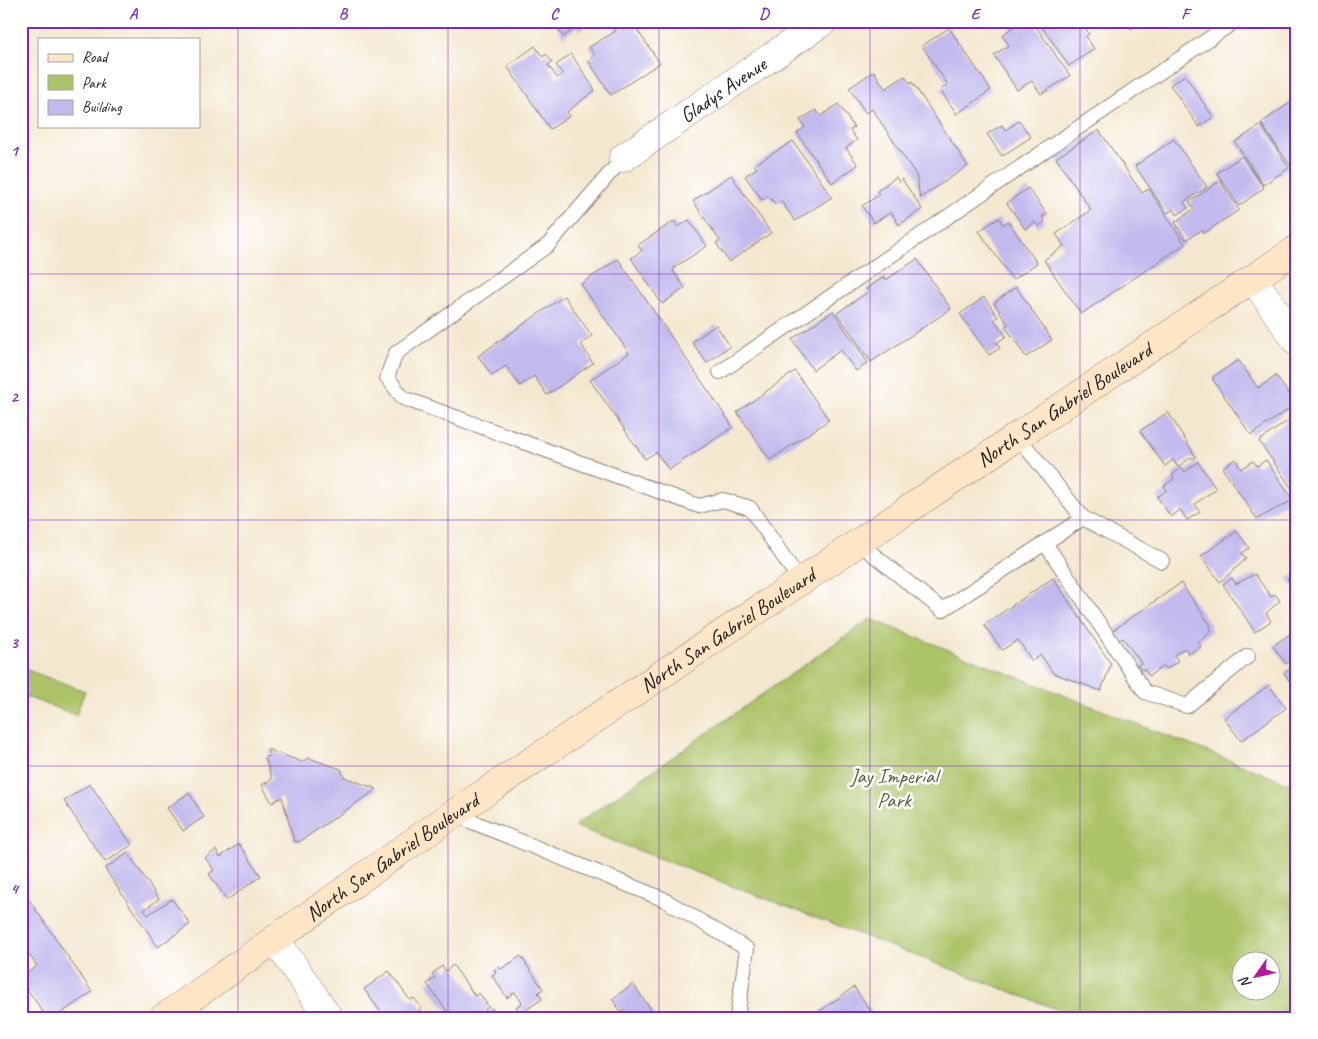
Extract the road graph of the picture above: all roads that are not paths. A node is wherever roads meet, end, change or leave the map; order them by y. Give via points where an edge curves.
1 (824, 21) edge
2 (1234, 21) edge
3 (623, 158) joint
4 (1297, 249) edge
5 (1254, 280) junction
6 (1297, 342) edge
7 (720, 372) dead end
8 (1018, 437) junction
9 (1083, 518) junction
10 (858, 543) junction
11 (1045, 543) junction
12 (1162, 561) dead end
13 (801, 582) junction
14 (1248, 656) dead end
15 (453, 814) junction
16 (276, 939) junction
17 (163, 1018) edge
18 (329, 1018) edge
19 (736, 1018) edge

1 - 3 street, Gladys Avenue
2 - 7 lane
3 - 13 lane via 548,245 396,353 387,377 403,398 699,506 723,500 750,508
4 - 5 main road, North San Gabriel Boulevard
5 - 6 street
5 - 8 main road, North San Gabriel Boulevard
8 - 9 lane
8 - 10 main road, North San Gabriel Boulevard
9 - 11 lane
9 - 12 lane
10 - 11 lane via 942,610
10 - 13 main road, North San Gabriel Boulevard
11 - 14 lane via 1145,692 1187,706
13 - 15 main road, North San Gabriel Boulevard
15 - 16 main road, North San Gabriel Boulevard
15 - 19 lane via 663,899 747,949
16 - 17 main road, North San Gabriel Boulevard
16 - 18 street

